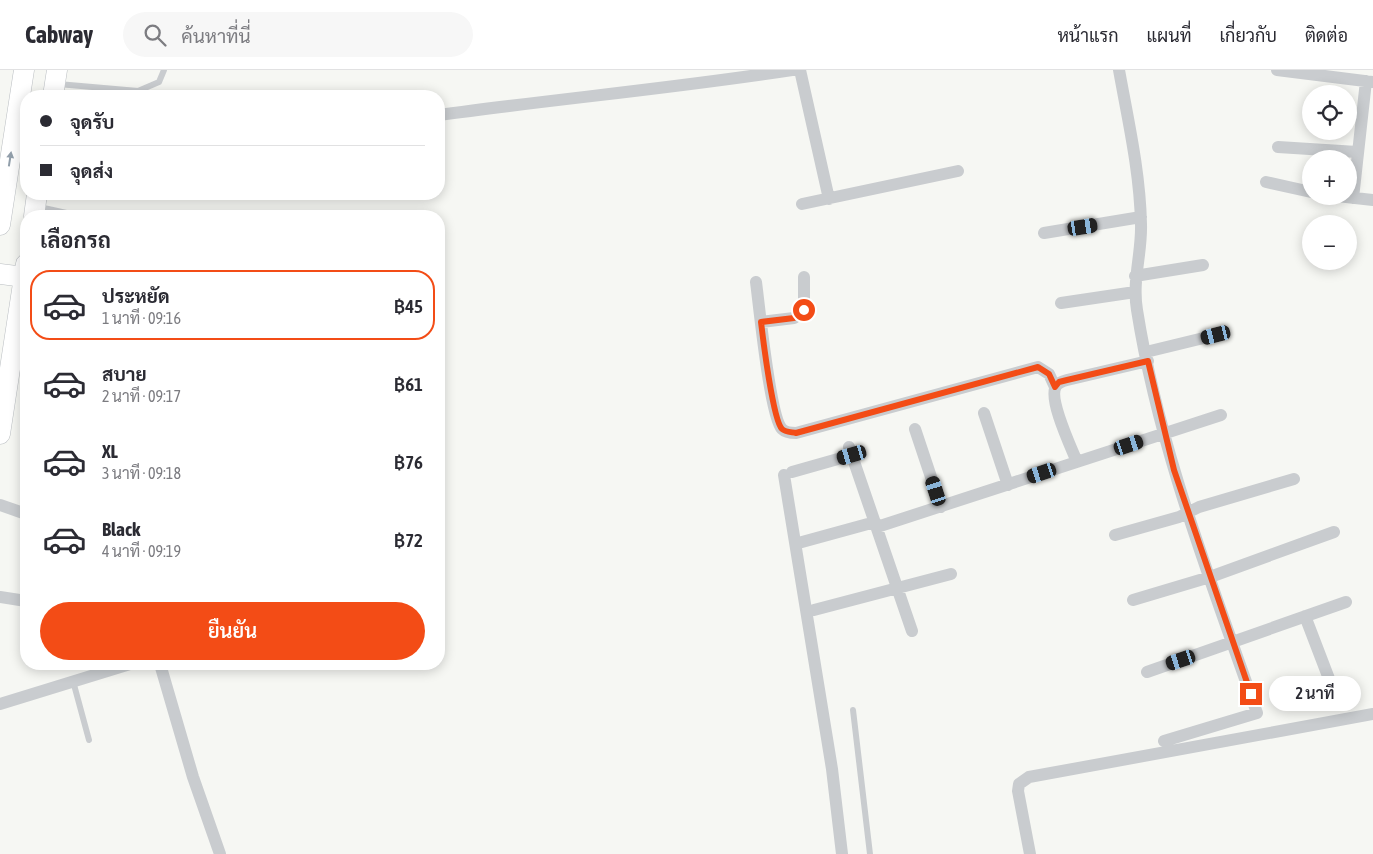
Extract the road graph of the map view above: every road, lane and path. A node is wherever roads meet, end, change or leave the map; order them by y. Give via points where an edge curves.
1 (24, 70) edge
2 (164, 70) edge
3 (792, 70) edge
4 (800, 70) edge
5 (1119, 70) edge
6 (1278, 70) edge
7 (1370, 82) edge
8 (55, 83) edge
9 (21, 90) edge
10 (128, 90) edge
11 (140, 90) edge
12 (20, 96) edge
13 (445, 114) edge
14 (1278, 147) dead end
15 (1325, 150) edge
16 (1357, 152) edge
17 (958, 171) dead end
18 (1266, 182) dead end
19 (1302, 190) edge
20 (1357, 198) edge
21 (829, 199) junction
22 (1373, 200) edge
23 (802, 204) dead end
24 (35, 206) edge
25 (48, 210) edge
26 (1141, 217) junction
27 (0, 225) edge
28 (1044, 233) dead end
29 (1203, 266) dead end
30 (20, 271) edge
31 (0, 274) edge
32 (1135, 276) junction
33 (804, 277) dead end
34 (756, 282) dead end
35 (1135, 292) junction
36 (1061, 303) dead end
37 (761, 322) junction
38 (1216, 335) dead end
39 (20, 348) edge
40 (1147, 357) junction
41 (19, 364) edge
42 (1055, 387) junction
43 (984, 413) dead end
44 (1221, 415) dead end
45 (915, 429) dead end
46 (0, 434) edge
47 (1164, 434) junction
48 (1076, 462) junction
49 (1294, 479) dead end
50 (1008, 485) junction
51 (0, 505) edge
52 (941, 506) junction
53 (20, 512) edge
54 (1188, 512) junction
55 (876, 525) junction
56 (1334, 532) dead end
57 (1115, 534) dead end
58 (802, 542) dead end
59 (951, 574) dead end
60 (1210, 577) junction
61 (898, 588) junction
62 (0, 597) edge
63 (20, 600) edge
64 (1133, 600) dead end
65 (1346, 602) dead end
66 (814, 610) dead end
67 (1305, 616) junction
68 (912, 631) dead end
69 (1233, 643) junction
70 (110, 670) edge
71 (162, 670) edge
72 (1147, 672) dead end
73 (73, 681) junction
74 (1336, 698) dead end
75 (0, 704) edge
76 (854, 710) dead end
77 (1373, 714) edge
78 (89, 740) dead end
79 (1164, 741) dead end
80 (220, 854) edge
81 (842, 854) edge
82 (870, 854) edge
83 (1030, 854) edge

9 -> 1 main road
2 - 11 lane via 159,82
3 - 13 street
4 - 21 street
5 - 26 street via 1133,146
6 - 7 street
7 - 16 street
8 - 10 lane
27 -> 12 main road
14 - 15 street
17 - 21 street
18 - 19 street
20 - 22 street
21 - 23 street
24 - 25 street
26 - 28 street
26 - 32 street
29 - 32 street
30 - 31 main road
32 - 35 street
33 - 37 street via 804,310 794,318
34 - 37 street
35 - 36 street
35 - 40 street
37 - 42 street via 767,371 779,425 787,432 796,433 1038,367 1049,374
38 - 40 street
39 - 41 main road
40 - 42 street via 1059,382
40 - 47 street
41 - 46 main road
42 - 48 street via 1055,401
43 - 50 street
44 - 47 street
45 - 52 street
47 - 48 street
47 - 54 street
48 - 50 street
49 - 54 street
50 - 52 street
51 - 53 street
52 - 55 street
54 - 57 street
54 - 60 street
55 - 58 street
55 - 61 street
55 - 81 street via 851,451 788,474
56 - 60 street
59 - 61 street
60 - 64 street
60 - 69 street
61 - 66 street
61 - 68 street
62 - 63 street
65 - 67 street
67 - 69 street
67 - 74 street
69 - 72 street
69 - 79 street via 1257,713
70 - 73 street
71 - 80 street via 193,777
73 - 75 street
73 - 78 lane
76 - 82 lane
77 - 83 street via 1029,777 1019,784 1018,790

